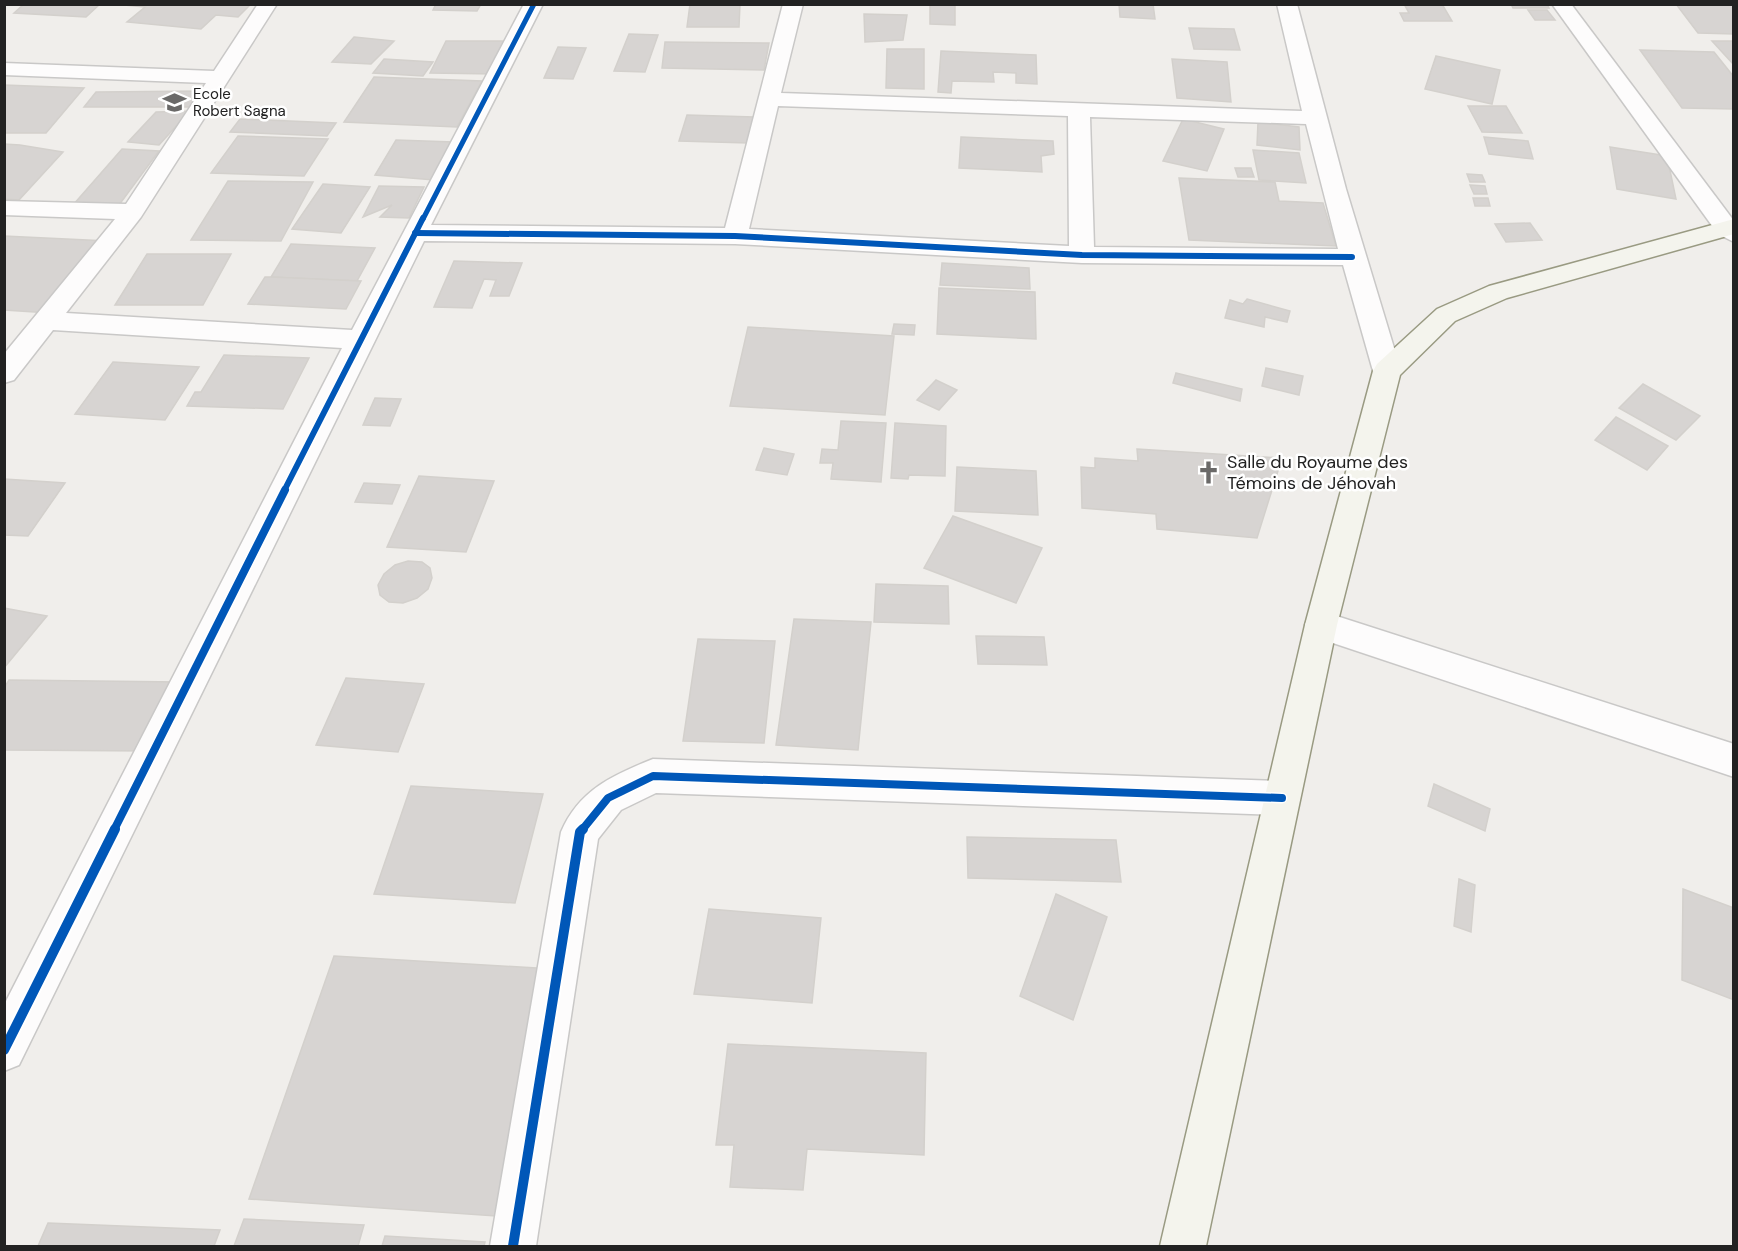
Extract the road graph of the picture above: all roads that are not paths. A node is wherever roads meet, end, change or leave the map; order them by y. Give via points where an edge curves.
1 (268, 4) edge
2 (534, 4) edge
3 (793, 4) edge
4 (1287, 4) edge
5 (1562, 4) edge
6 (4, 69) edge
7 (219, 77) junction
8 (770, 99) junction
9 (1079, 110) junction
10 (1314, 118) junction
11 (4, 208) edge
12 (133, 212) junction
13 (1731, 230) edge
14 (415, 232) junction
15 (735, 236) junction
16 (1082, 255) junction
17 (1352, 257) junction
18 (45, 321) junction
19 (360, 340) junction
20 (1387, 371) junction
21 (4, 373) edge
22 (1321, 625) junction
23 (1734, 761) edge
24 (1282, 798) junction
25 (4, 1050) edge
26 (513, 1246) edge
27 (1183, 1246) edge

1 - 7 street
2 - 14 street
3 - 8 street
4 - 10 street
5 - 13 street
6 - 7 street
7 - 12 street
8 - 9 street
8 - 15 street
9 - 10 street
9 - 16 street
10 - 17 street
11 - 12 street
12 - 18 street
13 - 20 main road via 1498,292 1446,315
14 - 15 street
14 - 19 street
15 - 16 street
16 - 17 street
17 - 20 street
18 - 19 street
18 - 21 street
19 - 25 street
20 - 22 main road
22 - 23 street
22 - 24 main road
24 - 26 street via 663,776 653,776 608,798 580,832
24 - 27 main road

